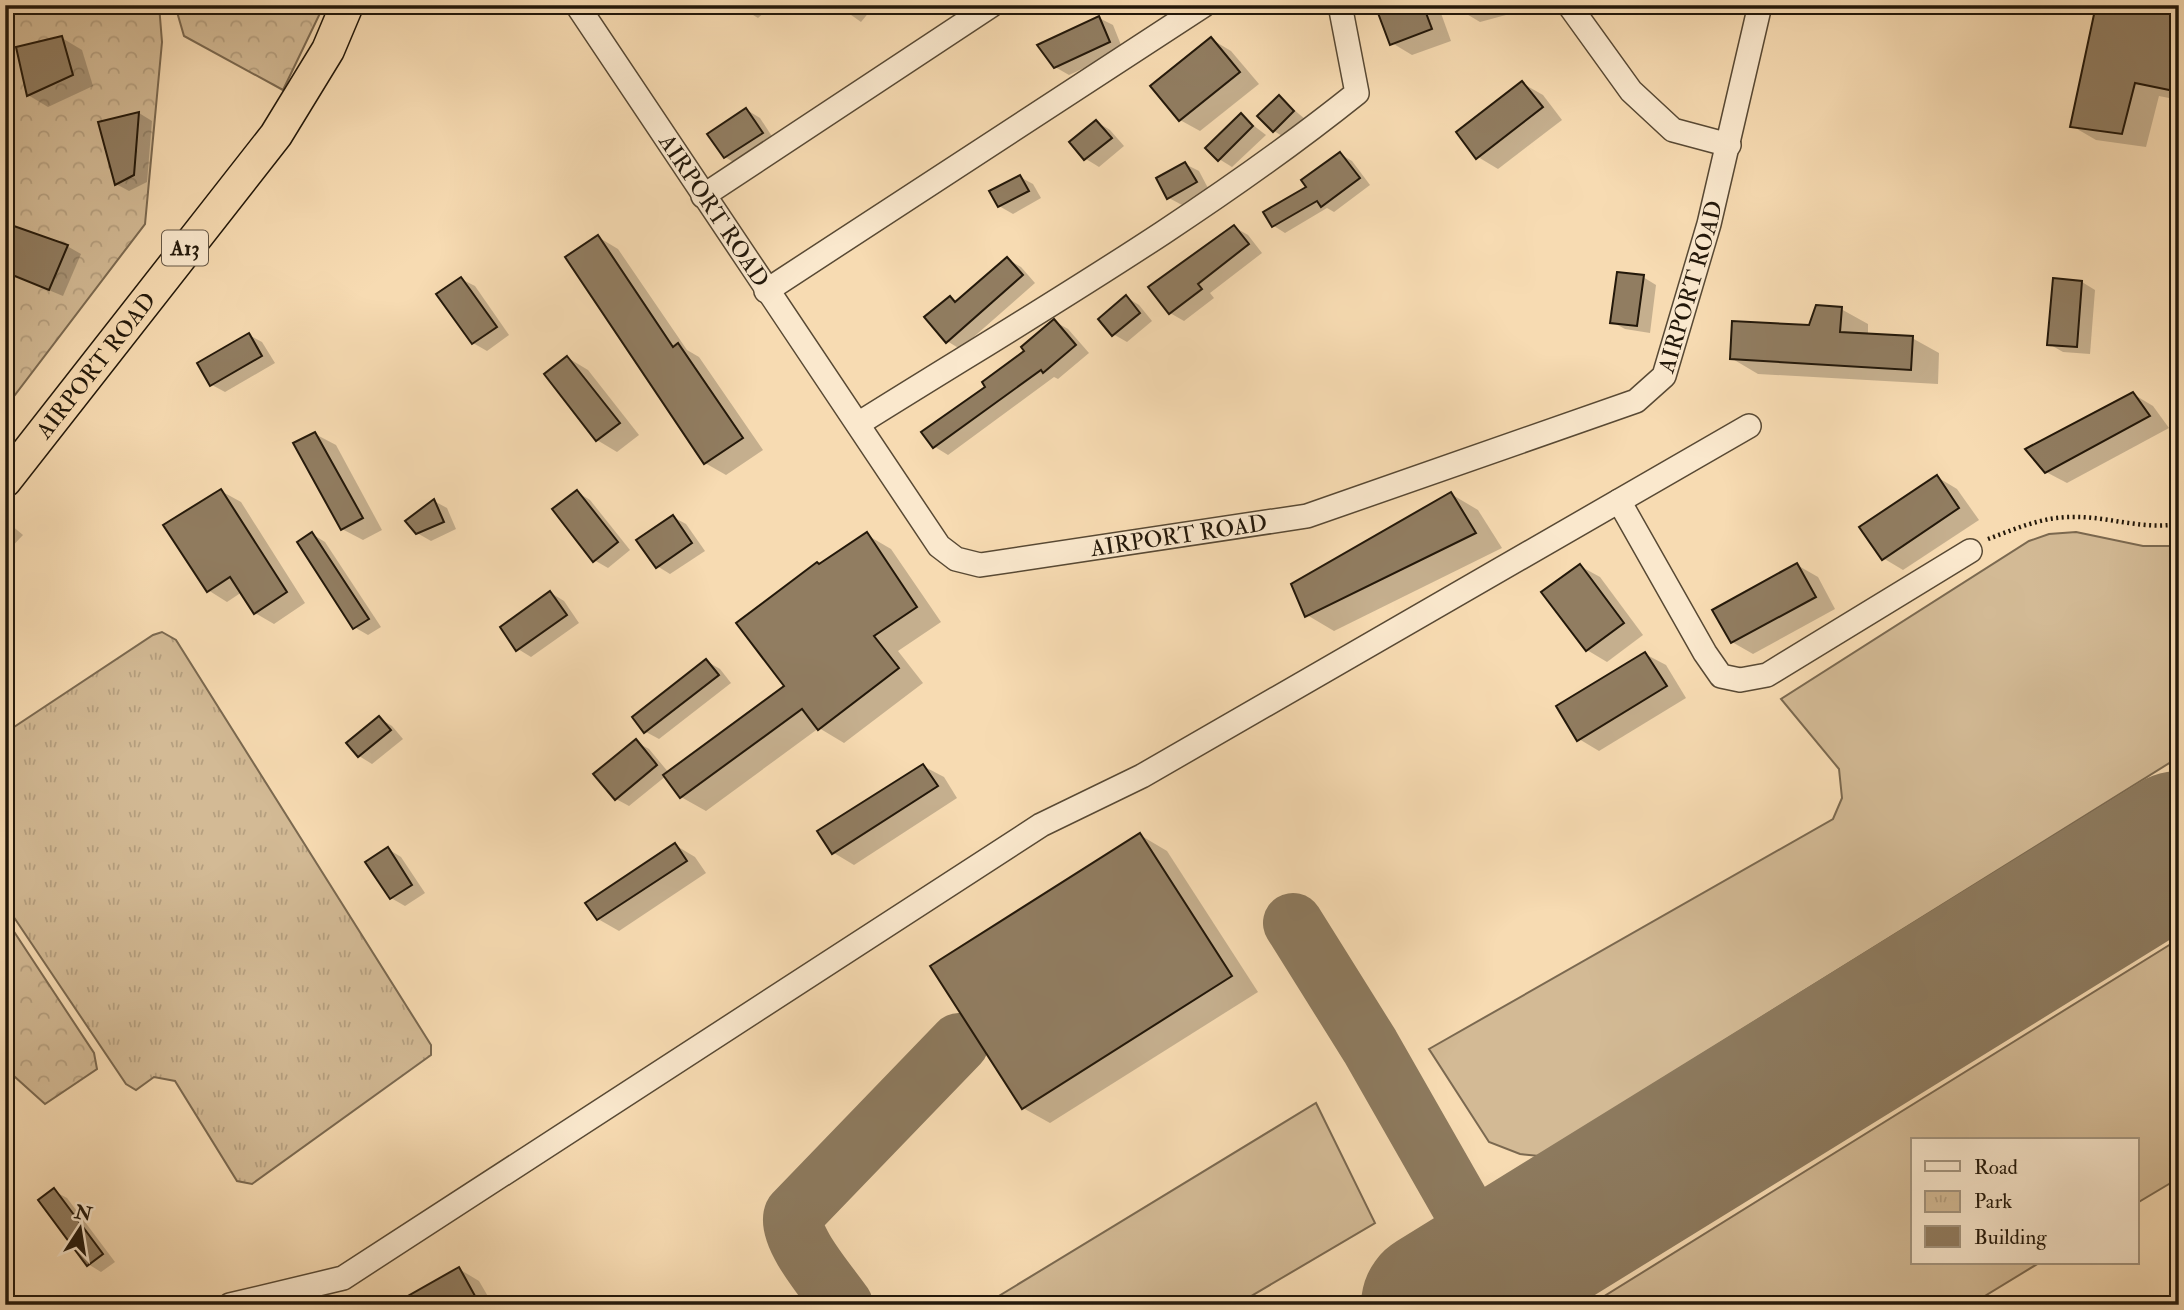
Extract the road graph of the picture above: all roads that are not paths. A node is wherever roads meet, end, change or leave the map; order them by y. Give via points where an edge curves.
1 (347, 5) edge
2 (577, 5) edge
3 (992, 5) edge
4 (1204, 5) edge
5 (1340, 5) edge
6 (1569, 5) edge
7 (1760, 5) edge
8 (1729, 145) junction
9 (703, 196) junction
10 (766, 291) junction
11 (858, 424) junction
12 (1749, 426) dead end
13 (5, 481) edge
14 (1619, 501) junction
15 (1970, 551) road end
16 (230, 1305) edge

1 - 13 highway, AIRPORT ROAD / A13 via 328,50 276,135
2 - 9 street, AIRPORT ROAD
3 - 9 street
4 - 10 street
5 - 11 street via 1357,93 1255,172
6 - 8 street via 1631,91 1673,130
7 - 8 street, AIRPORT ROAD
8 - 11 street, AIRPORT ROAD via 1664,376 1636,401 1307,516 981,565 956,559 939,546
9 - 10 street, AIRPORT ROAD
10 - 11 street, AIRPORT ROAD
12 - 14 street
14 - 15 street via 1705,653 1721,676 1740,680 1767,675
14 - 16 street via 1142,776 1041,825 343,1278

